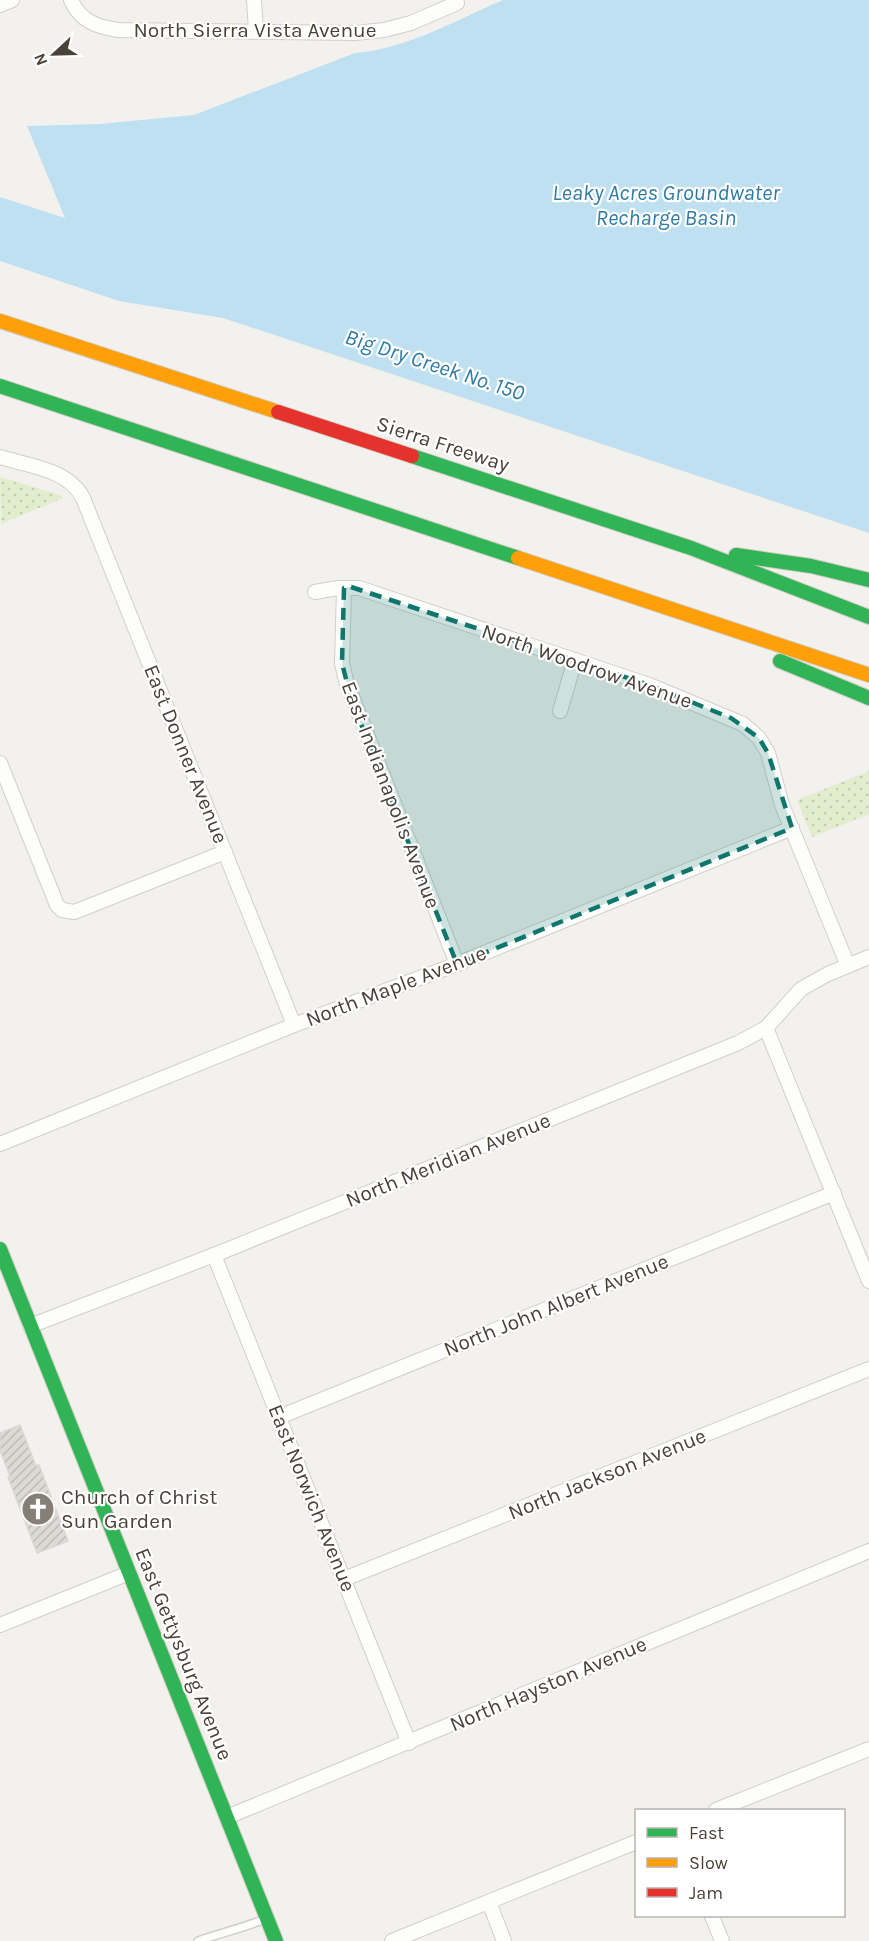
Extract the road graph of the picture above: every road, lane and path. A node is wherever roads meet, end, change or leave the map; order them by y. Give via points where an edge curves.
1 (12, 0) edge
2 (71, 0) edge
3 (254, 0) edge
4 (457, 2) edge
5 (0, 5) edge
6 (256, 30) junction
7 (0, 321) edge
8 (0, 386) edge
9 (0, 457) edge
10 (691, 548) junction
11 (869, 580) edge
12 (344, 588) junction
13 (315, 592) dead end
14 (869, 617) edge
15 (741, 633) junction
16 (575, 660) junction
17 (869, 675) edge
18 (869, 698) edge
19 (560, 711) dead end
20 (0, 764) edge
21 (792, 828) junction
22 (225, 852) junction
23 (869, 957) edge
24 (457, 964) junction
25 (848, 966) junction
26 (294, 1025) junction
27 (766, 1028) junction
28 (0, 1144) edge
29 (834, 1193) junction
30 (0, 1249) edge
31 (214, 1255) junction
32 (869, 1281) edge
33 (30, 1326) junction
34 (869, 1369) edge
35 (279, 1417) junction
36 (869, 1551) edge
37 (129, 1573) junction
38 (344, 1579) junction
39 (0, 1624) edge
40 (409, 1743) junction
41 (868, 1751) edge
42 (719, 1809) edge
43 (227, 1817) junction
44 (635, 1842) edge
45 (489, 1902) junction
46 (712, 1917) edge
47 (267, 1918) junction
48 (198, 1941) edge
49 (276, 1941) edge
50 (392, 1941) edge
51 (504, 1941) edge
52 (722, 1941) edge

1 - 5 street
2 - 6 street, North Sierra Vista Avenue via 86,21 118,30
3 - 6 street
4 - 6 street, North Sierra Vista Avenue via 411,23 384,30
7 - 10 main road, Sierra Freeway
8 - 15 main road
9 - 22 street, East Donner Avenue via 63,476 83,498
10 - 11 main road via 811,566
10 - 14 main road, Sierra Freeway
12 - 13 street, North Woodrow Avenue
12 - 16 street, North Woodrow Avenue via 359,588
12 - 24 street, East Indianapolis Avenue via 345,681
15 - 17 main road
15 - 18 main road via 779,661
16 - 19 street
16 - 21 street, North Woodrow Avenue via 649,685 731,718 752,731 768,753
20 - 22 street via 57,905 67,912
21 - 24 street, North Maple Avenue
21 - 25 street, North Woodrow Avenue
22 - 26 street, East Donner Avenue
23 - 25 street, North Meridian Avenue
24 - 26 street, North Maple Avenue
25 - 27 street, North Meridian Avenue via 801,988
26 - 28 street, North Maple Avenue
27 - 29 street
27 - 31 street, North Meridian Avenue via 728,1048
29 - 32 street
29 - 35 street, North John Albert Avenue
30 - 33 main road, East Gettysburg Avenue
31 - 33 street, North Meridian Avenue
31 - 35 street, East Norwich Avenue
33 - 37 main road, East Gettysburg Avenue
34 - 38 street, North Jackson Avenue
35 - 38 street, East Norwich Avenue
36 - 40 street, North Hayston Avenue
37 - 39 street
37 - 43 main road, East Gettysburg Avenue
38 - 40 street, East Norwich Avenue
40 - 43 street, North Hayston Avenue
41 - 42 street
43 - 47 main road, East Gettysburg Avenue
44 - 45 street
45 - 50 street
45 - 51 street
46 - 52 street
47 - 48 lane
47 - 49 main road, East Gettysburg Avenue

